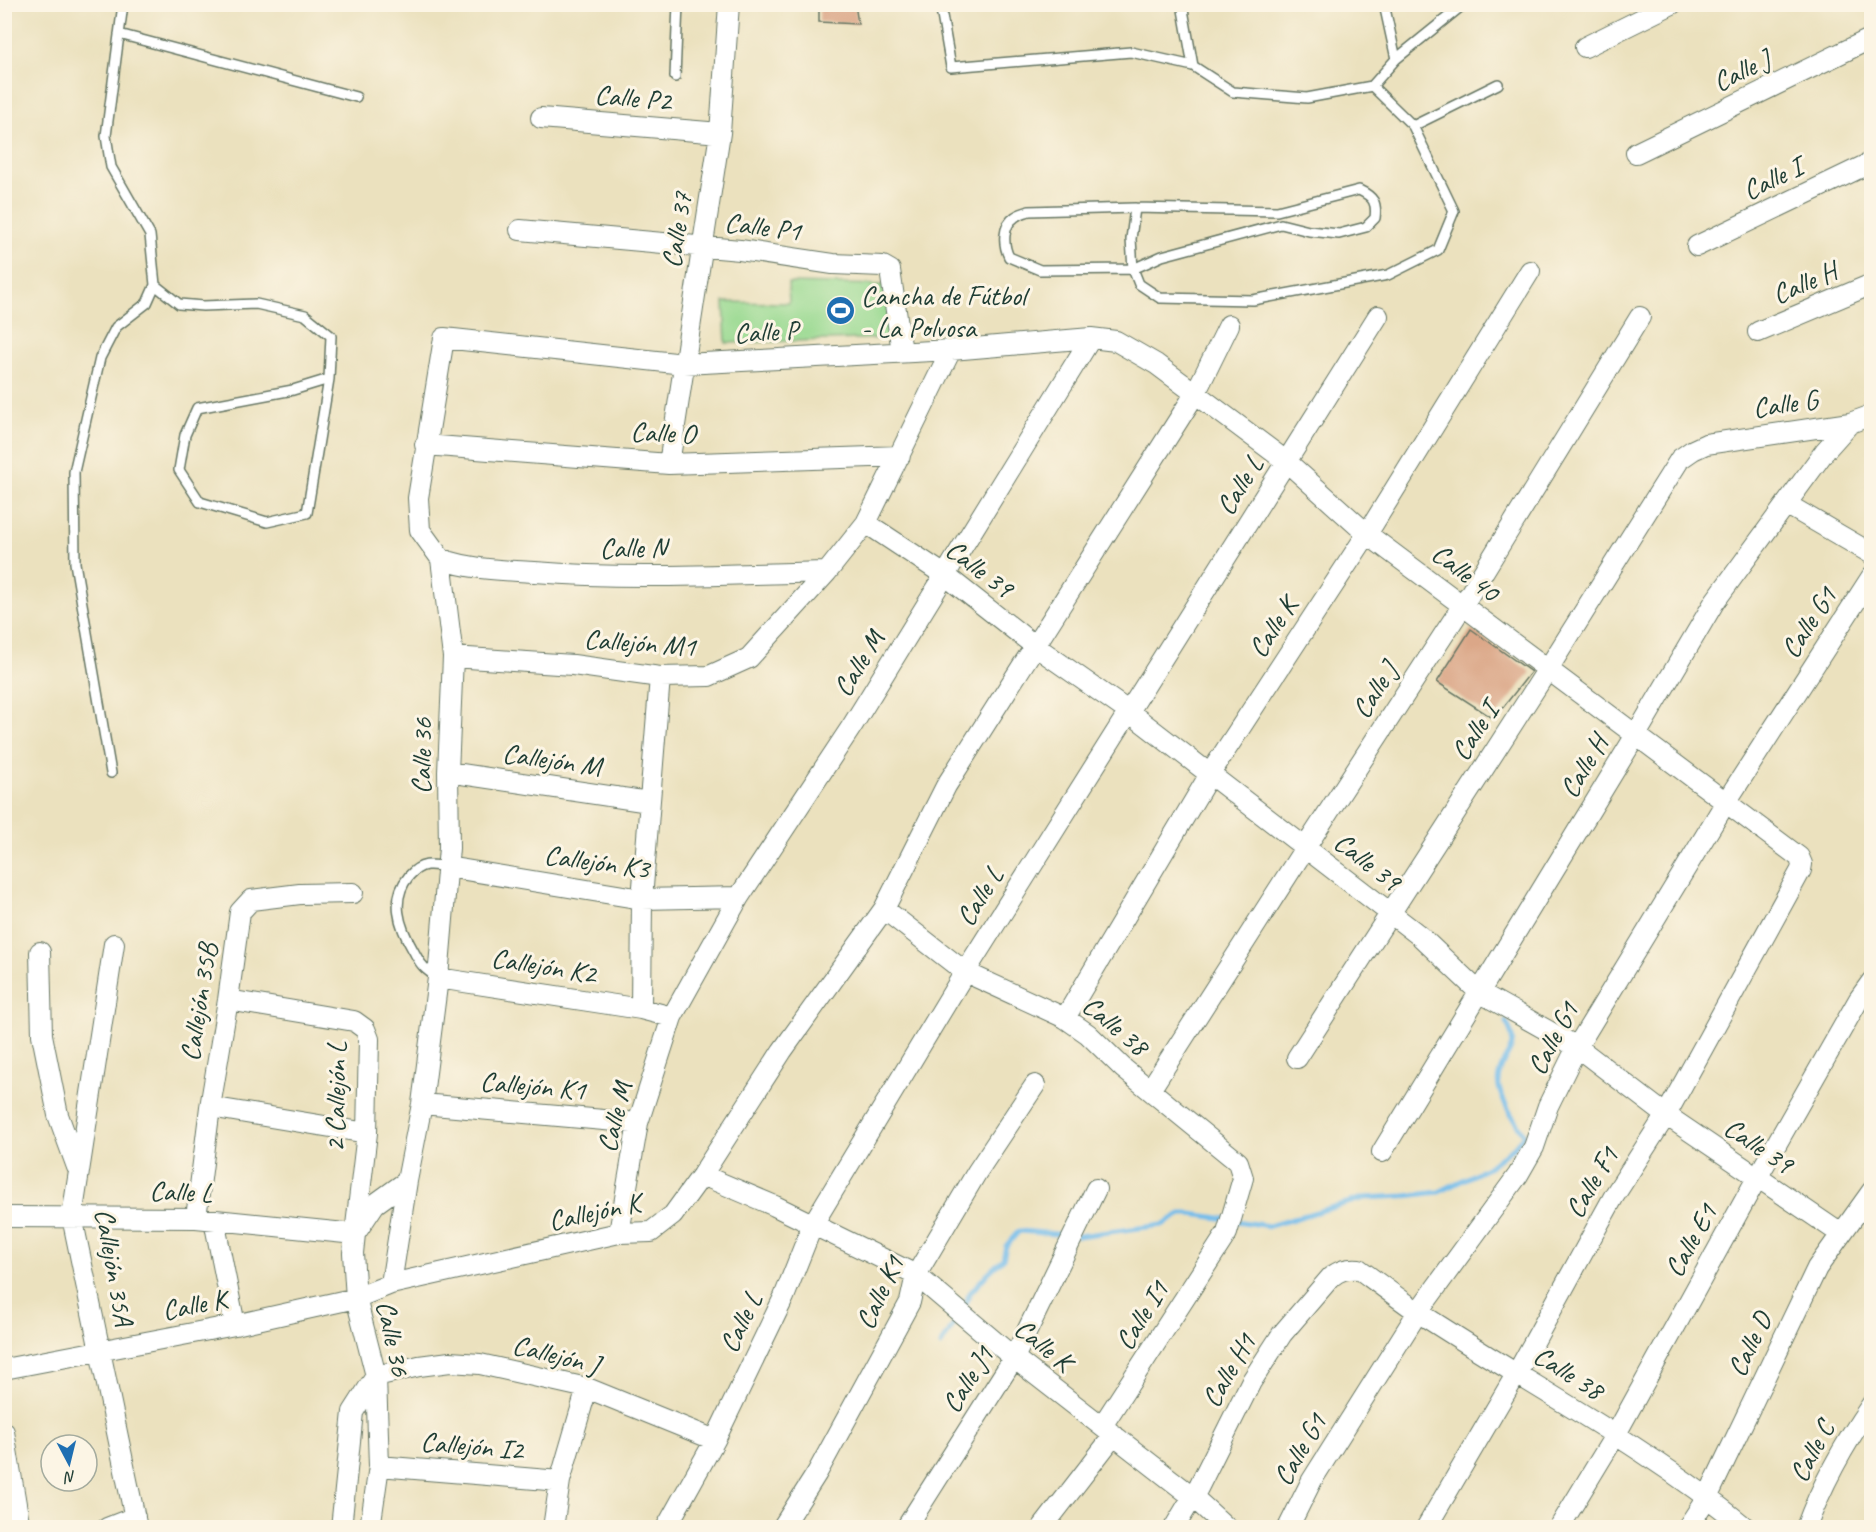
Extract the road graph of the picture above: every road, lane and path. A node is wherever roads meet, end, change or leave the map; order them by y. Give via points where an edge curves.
1 (123, 4) edge
2 (678, 4) edge
3 (729, 4) edge
4 (940, 4) edge
5 (1182, 4) edge
6 (1384, 4) edge
7 (1464, 4) edge
8 (1672, 4) edge
9 (119, 34) junction
10 (1872, 38) edge
11 (1585, 47) dead end
12 (1396, 59) junction
13 (1193, 66) junction
14 (675, 77) dead end
15 (1498, 84) dead end
16 (1372, 86) junction
17 (356, 97) dead end
18 (541, 118) dead end
19 (1413, 126) junction
20 (720, 133) junction
21 (1636, 153) dead end
22 (1872, 162) edge
23 (1135, 208) junction
24 (520, 230) dead end
25 (1697, 246) dead end
26 (702, 248) junction
27 (1133, 269) junction
28 (1530, 270) dead end
29 (1872, 284) edge
30 (155, 285) junction
31 (1378, 316) dead end
32 (1640, 317) dead end
33 (1229, 325) dead end
34 (1758, 332) dead end
35 (444, 338) joint
36 (1091, 338) junction
37 (951, 350) junction
38 (902, 352) junction
39 (684, 364) junction
40 (329, 379) junction
41 (1195, 394) junction
42 (1872, 416) edge
43 (1850, 423) junction
44 (1706, 444) joint
45 (425, 445) junction
46 (900, 456) junction
47 (1287, 462) junction
48 (669, 464) junction
49 (1786, 504) junction
50 (866, 523) junction
51 (1367, 534) junction
52 (1872, 554) edge
53 (441, 559) junction
54 (827, 572) junction
55 (946, 576) junction
56 (1872, 576) edge
57 (1463, 605) junction
58 (1035, 646) junction
59 (453, 657) junction
60 (1548, 669) junction
61 (660, 677) junction
62 (1129, 712) junction
63 (1636, 735) junction
64 (448, 772) junction
65 (111, 773) dead end
66 (1210, 774) junction
67 (649, 801) junction
68 (1726, 802) junction
69 (1305, 848) junction
70 (1802, 864) joint
71 (447, 867) junction
72 (353, 893) dead end
73 (739, 897) junction
74 (642, 898) junction
75 (884, 909) junction
76 (1390, 914) junction
77 (114, 944) dead end
78 (40, 952) dead end
79 (965, 972) junction
80 (438, 978) junction
81 (1872, 981) edge
82 (1479, 992) junction
83 (228, 1000) junction
84 (641, 1009) junction
85 (672, 1017) junction
86 (1065, 1018) junction
87 (1576, 1047) junction
88 (1297, 1058) dead end
89 (1035, 1085) dead end
90 (1150, 1090) junction
91 (422, 1104) junction
92 (210, 1107) junction
93 (1665, 1115) junction
94 (638, 1123) junction
95 (367, 1133) junction
96 (1382, 1152) dead end
97 (78, 1170) junction
98 (702, 1175) junction
99 (1757, 1178) junction
100 (407, 1181) junction
101 (1096, 1189) dead end
102 (1872, 1191) edge
103 (72, 1216) junction
104 (4, 1217) edge
105 (205, 1219) junction
106 (813, 1224) junction
107 (619, 1233) junction
108 (1227, 1233) joint
109 (355, 1234) junction
110 (1841, 1234) junction
111 (1359, 1269) joint
112 (916, 1275) junction
113 (391, 1284) junction
114 (356, 1298) junction
115 (1418, 1311) junction
116 (235, 1325) junction
117 (101, 1351) junction
118 (1014, 1358) junction
119 (4, 1369) edge
120 (1517, 1373) junction
121 (376, 1376) junction
122 (587, 1388) junction
123 (1872, 1404) edge
124 (1108, 1431) junction
125 (4, 1432) edge
126 (1616, 1434) junction
127 (715, 1440) junction
128 (379, 1466) junction
129 (560, 1481) junction
130 (1708, 1496) junction
131 (1193, 1497) junction
132 (136, 1522) edge
133 (20, 1527) edge
134 (107, 1527) edge
135 (341, 1527) edge
136 (370, 1527) edge
137 (553, 1527) edge
138 (666, 1527) edge
139 (782, 1527) edge
140 (906, 1527) edge
141 (1042, 1527) edge
142 (1174, 1527) edge
143 (1227, 1527) edge
144 (1288, 1527) edge
145 (1426, 1527) edge
146 (1559, 1527) edge
147 (1687, 1527) edge
148 (1746, 1527) edge
149 (1806, 1527) edge

1 - 9 lane
2 - 14 lane
3 - 20 street, Calle 37
4 - 13 lane via 951,67 1131,52
5 - 13 lane
6 - 12 lane
7 - 12 lane
8 - 11 street
9 - 17 lane
9 - 30 lane via 106,136 111,167 150,235
10 - 21 street, Calle J
12 - 16 lane
13 - 16 lane via 1233,92 1307,98
15 - 19 lane
16 - 19 lane
18 - 20 street, Calle P2
19 - 27 lane via 1454,211 1438,250 1388,275 1253,300 1160,298 1139,284
20 - 26 street, Calle 37
22 - 25 street, Calle I
23 - 27 lane
23 - 27 lane via 1029,211 1013,218 1003,246 1009,257 1040,270
23 - 27 lane via 1277,212 1359,190 1371,196 1377,205 1375,218 1366,227 1339,234 1281,224 1162,256
24 - 26 street, Calle P1
26 - 38 street, Calle P1 via 883,266 890,270
26 - 39 street, Calle 37
28 - 51 street, Calle K
29 - 34 street, Calle H
30 - 40 lane via 179,304 256,304 305,315 331,336
30 - 65 lane via 147,303 116,327 100,358 74,472 75,563
31 - 47 street, Calle L
32 - 57 street, Calle J
33 - 41 street, Callejón K
35 - 39 street, Calle P
35 - 45 street, Calle 36
36 - 37 street, Calle P
36 - 41 street, Calle 40 via 1116,341 1156,364
36 - 55 street, Calle M
37 - 38 street, Calle P
37 - 46 street, Callejón M1
38 - 39 street, Calle P
39 - 48 street, Calle 37
40 - 40 lane via 307,513 267,522 200,502 178,470 185,435 198,408
41 - 47 street, Calle 40
41 - 58 street, Callejón K
42 - 43 street, Calle G
43 - 44 street, Calle G
43 - 49 street, Calle H
44 - 60 street, Calle I via 1680,459
45 - 48 street, Calle O
45 - 53 street, Calle 36 via 418,498 420,530
46 - 48 street, Calle O
46 - 50 street, Callejón M1
47 - 51 street, Calle 40
47 - 62 street, Calle L
49 - 52 street
49 - 63 street, Calle H via 1714,601
50 - 54 street, Callejón M1
50 - 55 street, Calle 39
51 - 57 street, Calle 40
51 - 66 street, Calle K
53 - 54 street, Calle N via 465,567 571,575
53 - 59 street, Calle 36
54 - 61 street, Callejón M1 via 749,658 709,676
55 - 58 street, Calle 39
55 - 73 street, Calle M
56 - 68 street, Calle G1
57 - 60 street, Calle 40
57 - 69 street, Calle J
58 - 62 street, Calle 39
58 - 75 street, Callejón K via 946,786
59 - 61 street, Callejón M1 via 573,665
59 - 64 street, Calle 36
60 - 63 street, Calle 40
60 - 76 street, Calle I
61 - 67 street
62 - 66 street, Calle 39
62 - 79 street, Calle L
63 - 68 street, Calle 40
63 - 82 street, Calle H
64 - 67 street, Callejón M
64 - 71 street, Calle 36
66 - 69 street, Calle 39
66 - 86 street, Calle K
67 - 74 street
68 - 70 street, Calle 40 via 1799,857
68 - 87 street, Calle G1
69 - 76 street, Calle 39
69 - 90 street, Calle J
70 - 93 street, Calle F1
71 - 74 street, Callejón K3
71 - 80 street, Calle 36
71 - 80 lane via 428,863 415,868 401,885 398,904 400,926 410,945 422,965
72 - 83 street, Callejón 35B via 251,900 240,912
73 - 74 street, Callejón K3
73 - 85 street, Calle M
74 - 84 street
75 - 79 street, Calle 38
75 - 98 street, Callejón K via 782,1051
76 - 82 street, Calle 39 via 1420,936
76 - 88 street, Calle I
77 - 97 street, Callejón 35A
78 - 97 street via 42,1035 58,1115
79 - 86 street, Calle 38
79 - 106 street, Calle L
80 - 84 street, Callejón K2
80 - 91 street, Calle 36
81 - 99 street, Calle E1
82 - 87 street, Calle 39
82 - 96 street, Calle H
83 - 92 street, Callejón 35B
83 - 95 street, 2 Callejón L via 354,1021 365,1029 369,1040
84 - 85 street
85 - 94 street, Calle M
86 - 90 street, Calle 38
87 - 93 street, Calle 39
87 - 115 street, Calle G1 via 1534,1147 1518,1175
89 - 112 street, Calle K1
90 - 108 street, Calle 38 via 1238,1162 1243,1178
91 - 94 street, Callejón K1
91 - 100 street, Calle 36
92 - 95 street
92 - 105 street, Callejón 35B
93 - 99 street, Calle 39
93 - 120 street, Calle F1 via 1614,1196
94 - 107 street, Calle M
95 - 109 street, 2 Callejón L
97 - 103 street, Callejón 35A
98 - 106 street
98 - 107 street, Callejón K via 673,1215 651,1232
99 - 110 street, Calle 39
99 - 126 street, Calle E1
100 - 109 street via 375,1204
100 - 113 street, Calle 36
101 - 118 street, Calle J1
102 - 110 street, Calle D
103 - 104 street, Calle L
103 - 105 street, Calle L
103 - 117 street, Callejón 35A
105 - 109 street, Calle L
105 - 116 street, Callejón 35B
106 - 112 street, Calle K
106 - 127 street, Calle L via 784,1297
107 - 113 street, Callejón K
108 - 124 street, Calle I1 via 1110,1417
109 - 114 street, Calle 36
110 - 130 street, Calle D via 1817,1268
111 - 115 street, Calle 38
111 - 131 street, Calle H1 via 1350,1268 1331,1277 1282,1334 1251,1382
112 - 118 street, Calle K
112 - 139 street, Calle K1 via 910,1302 817,1473
113 - 114 street, Calle K
114 - 116 street, Calle K
114 - 121 street, Calle 36
115 - 120 street, Calle 38
115 - 144 street, Calle G1 via 1312,1479
116 - 117 street, Calle K
117 - 119 street, Calle K
117 - 132 street, Callejón 35A
118 - 124 street, Calle K
118 - 140 street, Calle J1
120 - 126 street, Calle 38
120 - 145 street, Calle F1
121 - 122 street, Callejón J via 419,1366 470,1363
121 - 128 street, Calle 36
121 - 135 street via 353,1412
122 - 127 street, Callejón J
122 - 129 street
123 - 149 street, Calle C via 1849,1438
124 - 131 street, Calle K
124 - 141 street, Calle I1
125 - 133 street
126 - 130 street, Calle 38
126 - 146 street, Calle E1
127 - 138 street, Calle L
128 - 129 street, Callejón I2
128 - 136 street, Calle 36
129 - 137 street
130 - 147 street, Calle D
130 - 148 street, Calle 38
131 - 142 street, Calle H1
131 - 143 street, Calle K
132 - 134 street

